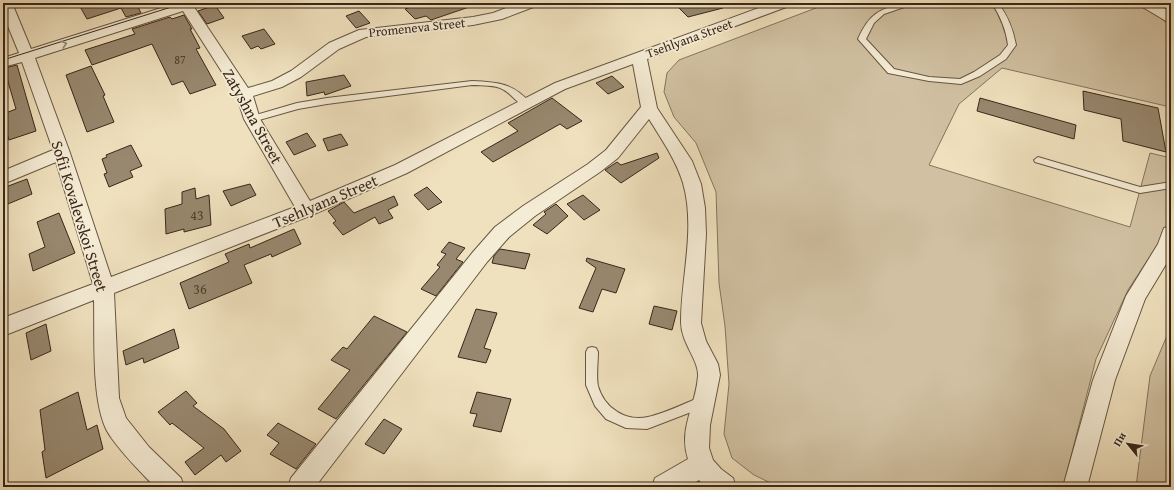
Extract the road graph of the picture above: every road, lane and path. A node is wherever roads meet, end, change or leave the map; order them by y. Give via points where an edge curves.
1 (5, 3) edge
2 (531, 3) edge
3 (784, 3) edge
4 (913, 3) edge
5 (995, 3) edge
6 (1146, 3) edge
7 (188, 4) edge
8 (1171, 18) edge
9 (26, 56) junction
10 (640, 56) junction
11 (3, 63) edge
12 (244, 94) junction
13 (527, 104) junction
14 (649, 108) junction
15 (252, 118) junction
16 (62, 153) junction
17 (1038, 160) dead end
18 (3, 178) edge
19 (1171, 185) edge
20 (306, 210) junction
21 (1171, 233) edge
22 (104, 287) junction
23 (3, 327) edge
24 (592, 352) dead end
25 (703, 402) junction
26 (702, 465) junction
27 (172, 487) edge
28 (300, 487) edge
29 (664, 487) edge
30 (724, 487) edge
31 (1075, 487) edge

1 - 9 street, Sofii Kovalevskoi Street
2 - 12 street, Promeneva Street via 497,16 473,21 364,33 334,46 296,74 277,84
3 - 10 street, Tsehlyana Street
4 - 5 lane via 877,14 867,25 862,39 891,71 929,79 961,82 1003,57 1012,45 1011,31
6 - 8 street
9 -> 7 street
7 - 12 street, Zatyshna Street
9 - 11 street
9 - 16 street, Sofii Kovalevskoi Street
10 - 13 street, Tsehlyana Street via 560,86
10 - 14 street, Tsehlyana Street
12 - 15 street, Zatyshna Street
13 - 15 lane via 507,88 497,84 472,83 327,101
13 - 20 street, Tsehlyana Street via 400,169
14 - 25 street via 683,161 692,184 697,234 692,323 696,343 709,372
14 - 28 street via 612,154 502,232
15 - 20 street, Zatyshna Street
16 - 18 street
16 - 22 street, Sofii Kovalevskoi Street
17 - 19 lane via 1140,190
20 - 22 street, Tsehlyana Street
21 - 31 street via 1167,246 1136,296 1104,380
22 - 23 street, Tsehlyana Street
22 - 27 street, Sofii Kovalevskoi Street via 108,398 116,424
24 - 25 lane via 592,385 598,402 610,415 621,420 647,424
25 - 26 street via 696,424 696,445
26 - 29 street
26 - 30 street via 714,481

